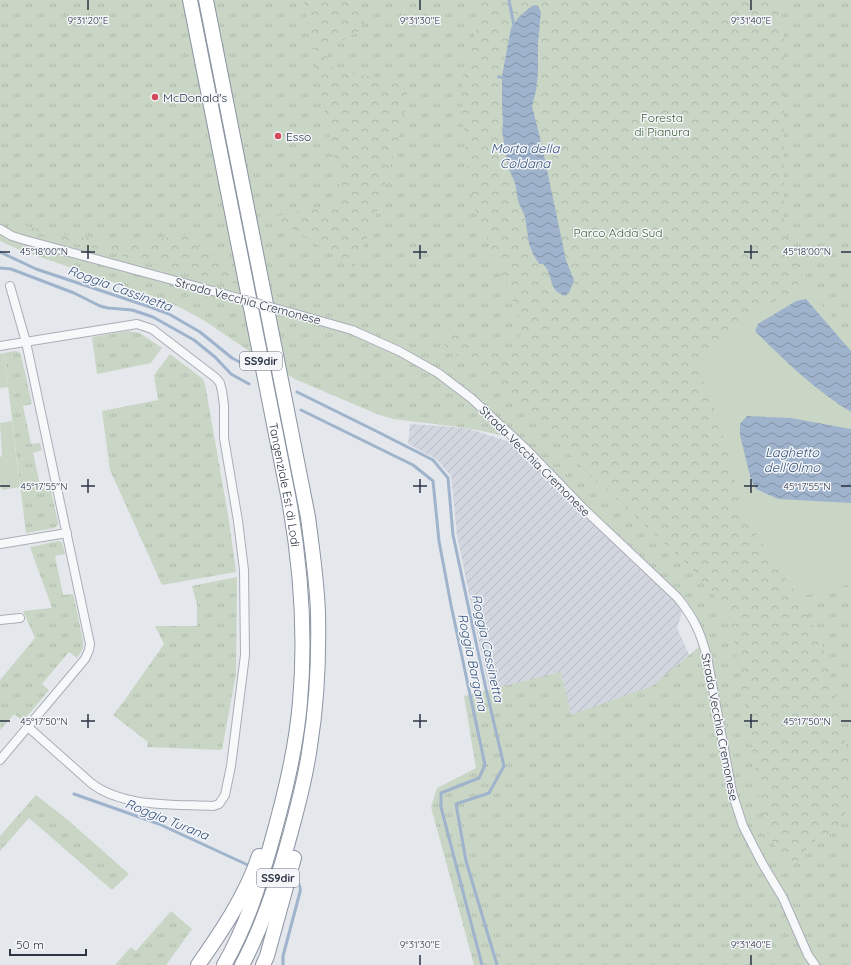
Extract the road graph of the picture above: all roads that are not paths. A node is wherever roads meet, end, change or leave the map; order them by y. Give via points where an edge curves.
1 (190, 0) edge
2 (206, 0) edge
3 (0, 229) edge
4 (10, 286) dead end
5 (26, 342) junction
6 (0, 346) edge
7 (67, 533) junction
8 (0, 544) edge
9 (20, 618) dead end
10 (0, 620) edge
11 (28, 728) junction
12 (0, 760) edge
13 (302, 787) junction
14 (284, 799) junction
15 (198, 965) edge
16 (224, 965) edge
17 (242, 965) edge
18 (263, 965) edge
19 (815, 965) edge

1 - 14 highway, Tangenziale Est di Lodi / SS9dir via 299,563 302,633 300,702
2 - 13 highway, Tangenziale Est di Lodi / SS9dir via 299,468 312,547 318,613 317,676 310,747
3 - 19 street, Strada Vecchia Cremonese, bridge via 25,240 352,330 399,351 438,373 471,398 526,449 584,510 678,598 690,613 698,628 707,657 732,792 742,826 783,898 808,955
4 - 5 street
5 - 6 street
5 - 7 street
5 - 11 street via 137,324 152,329 220,383 224,405 224,438 244,570 245,655 231,766 225,795 219,804 213,806 136,802 106,792 91,783
7 - 8 street
7 - 11 street via 90,644 89,650 85,659
9 - 10 street
11 - 12 street
13 - 17 highway, Tangenziale Est di Lodi / SS9dir via 272,896
13 - 18 highway via 307,808
14 - 15 highway via 272,817 256,865 238,903
14 - 16 highway, Tangenziale Est di Lodi / SS9dir via 258,890 238,940

